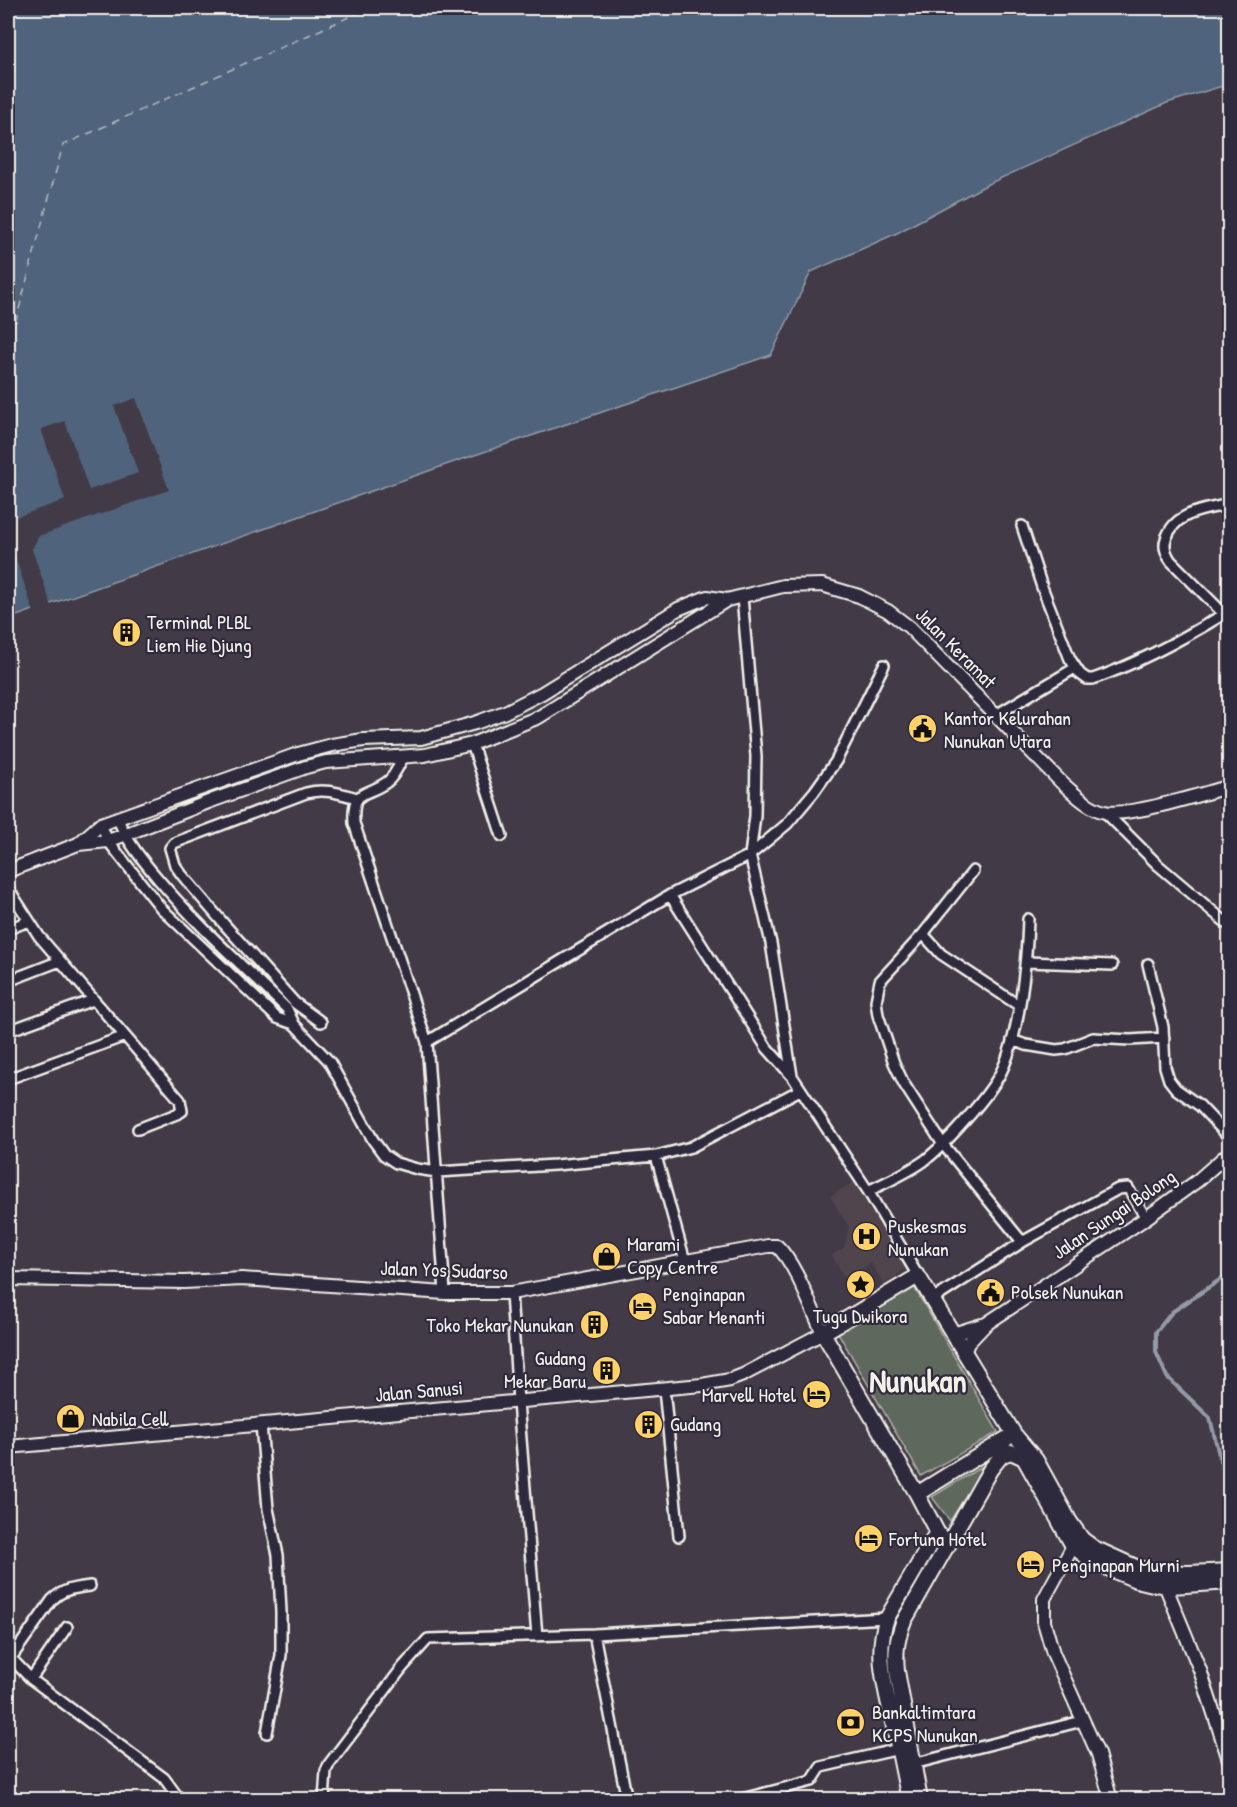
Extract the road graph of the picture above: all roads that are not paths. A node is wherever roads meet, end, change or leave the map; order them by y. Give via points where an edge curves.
1 (1230, 504) edge
2 (1022, 526) dead end
3 (742, 597) junction
4 (728, 600) junction
5 (1227, 617) edge
6 (884, 665) dead end
7 (1075, 668) junction
8 (571, 675) junction
9 (581, 691) junction
10 (996, 715) junction
11 (421, 738) junction
12 (472, 744) junction
13 (425, 755) junction
14 (403, 757) junction
15 (1230, 786) edge
16 (357, 798) junction
17 (1105, 812) junction
18 (118, 819) junction
19 (101, 824) junction
20 (124, 835) junction
21 (502, 836) dead end
22 (108, 841) junction
23 (78, 844) junction
24 (750, 855) junction
25 (8, 871) edge
26 (974, 871) dead end
27 (8, 888) edge
28 (670, 895) junction
29 (1028, 919) dead end
30 (29, 921) junction
31 (1230, 926) edge
32 (8, 929) edge
33 (923, 934) junction
34 (60, 961) junction
35 (1026, 962) junction
36 (1148, 963) dead end
37 (1112, 965) dead end
38 (8, 981) edge
39 (93, 1000) junction
40 (1018, 1005) junction
41 (321, 1022) dead end
42 (294, 1024) junction
43 (8, 1030) edge
44 (125, 1036) junction
45 (1164, 1038) junction
46 (1012, 1040) junction
47 (427, 1042) junction
48 (792, 1076) junction
49 (8, 1079) edge
50 (800, 1090) junction
51 (138, 1129) dead end
52 (1230, 1138) edge
53 (942, 1143) junction
54 (1230, 1152) edge
55 (656, 1156) junction
56 (437, 1172) junction
57 (868, 1191) junction
58 (1146, 1218) junction
59 (1024, 1241) junction
60 (685, 1262) junction
61 (918, 1276) junction
62 (8, 1279) edge
63 (445, 1293) junction
64 (511, 1293) junction
65 (932, 1300) junction
66 (986, 1324) junction
67 (823, 1332) junction
68 (952, 1334) junction
69 (964, 1353) junction
70 (664, 1389) junction
71 (518, 1402) junction
72 (261, 1424) junction
73 (1014, 1434) junction
74 (8, 1447) edge
75 (917, 1494) junction
76 (937, 1532) junction
77 (679, 1536) dead end
78 (948, 1545) junction
79 (1073, 1546) junction
80 (1229, 1575) edge
81 (1164, 1579) junction
82 (90, 1586) dead end
83 (887, 1618) junction
84 (67, 1627) dead end
85 (594, 1634) junction
86 (537, 1636) junction
87 (9, 1656) edge
88 (31, 1679) junction
89 (1082, 1721) junction
90 (267, 1732) dead end
91 (899, 1749) junction
92 (1230, 1763) edge
93 (913, 1764) junction
94 (180, 1800) edge
95 (324, 1800) edge
96 (627, 1800) edge
97 (738, 1800) edge
98 (909, 1800) edge
99 (920, 1800) edge
100 (1111, 1800) edge

1 - 5 street via 1177,520 1164,544 1172,561
2 - 7 street
3 - 4 street, Jalan Keramat
3 - 10 street, Jalan Keramat via 804,584 859,596 909,627
3 - 24 street via 756,756
4 - 8 street via 708,597 678,609
4 - 9 street
5 - 7 street via 1093,680
6 - 24 street via 836,761 787,824
7 - 10 street
8 - 9 street
8 - 11 street via 505,712
9 - 12 street via 539,717
10 - 17 street, Jalan Keramat via 1076,795
11 - 13 street
11 - 18 street via 363,740 298,754
12 - 13 street
12 - 21 street
13 - 14 street
14 - 16 street via 387,782
14 - 20 street via 306,767
15 - 17 street via 1137,809
16 - 41 street via 319,789 174,843 170,848 182,875 224,924 295,1003
16 - 47 street via 353,806 354,823
17 - 31 street via 1158,865
18 - 19 street
18 - 20 street
19 - 22 street
19 - 23 street
20 - 22 street
20 - 42 street via 175,899 287,1009
22 - 23 street
22 - 42 street via 180,927 277,1018
23 - 25 street
24 - 28 street
24 - 48 street via 771,943
26 - 33 street
27 - 30 street
28 - 47 street
28 - 48 street via 767,1048
29 - 35 street
30 - 32 street
30 - 34 street
33 - 40 street via 941,954
33 - 53 street via 880,981 876,1001 904,1084
34 - 38 street
34 - 39 street
35 - 37 street
35 - 40 street
36 - 45 street
39 - 43 street
39 - 44 street
40 - 46 street
42 - 56 street via 329,1061 384,1155 396,1163
44 - 49 street
44 - 51 street via 182,1106 179,1113
45 - 46 street via 1093,1038 1056,1050
45 - 52 street via 1169,1080
46 - 53 street via 1000,1075
47 - 56 street
48 - 50 street
50 - 55 street via 691,1147
50 - 57 street
53 - 57 street via 925,1160
53 - 59 street
54 - 58 street, Jalan Sungai Bolong
55 - 56 street
55 - 60 street
56 - 63 street
57 - 61 street
58 - 59 street via 1128,1188 1118,1189
58 - 66 street, Jalan Sungai Bolong
59 - 65 street
60 - 64 street, Jalan Yos Sudarso
60 - 67 street, Jalan Yos Sudarso via 777,1246
61 - 65 main road
61 - 67 main road
62 - 63 street, Jalan Yos Sudarso via 242,1279
63 - 64 street, Jalan Yos Sudarso
64 - 71 street
65 - 68 main road
66 - 68 street, Jalan Sungai Bolong
66 - 69 street, Jalan Sungai Bolong
67 - 70 street, Jalan Sanusi via 730,1380
67 - 75 main road
68 - 69 main road
69 - 73 main road
70 - 71 street, Jalan Sanusi
70 - 77 street
71 - 72 street, Jalan Sanusi
71 - 86 street
72 - 74 street, Jalan Sanusi
72 - 90 street via 280,1602 281,1655
73 - 75 main road
73 - 81 main road via 1036,1460 1082,1539
75 - 76 main road
76 - 78 main road
76 - 83 main road
78 - 79 main road via 995,1462 1011,1452 1024,1458
78 - 93 main road via 903,1623 895,1652
79 - 81 main road via 1093,1562 1136,1580
79 - 89 street via 1050,1585 1043,1610 1047,1636
80 - 81 main road
81 - 92 street via 1206,1685
82 - 87 street via 60,1593
83 - 85 street
83 - 91 main road via 880,1658
84 - 88 street
85 - 86 street
85 - 96 street
86 - 95 street via 425,1641 329,1764
87 - 88 street
88 - 94 street via 164,1778
89 - 93 street
89 - 100 street via 1100,1760
91 - 97 street via 821,1767 807,1783
91 - 98 main road
93 - 99 main road

